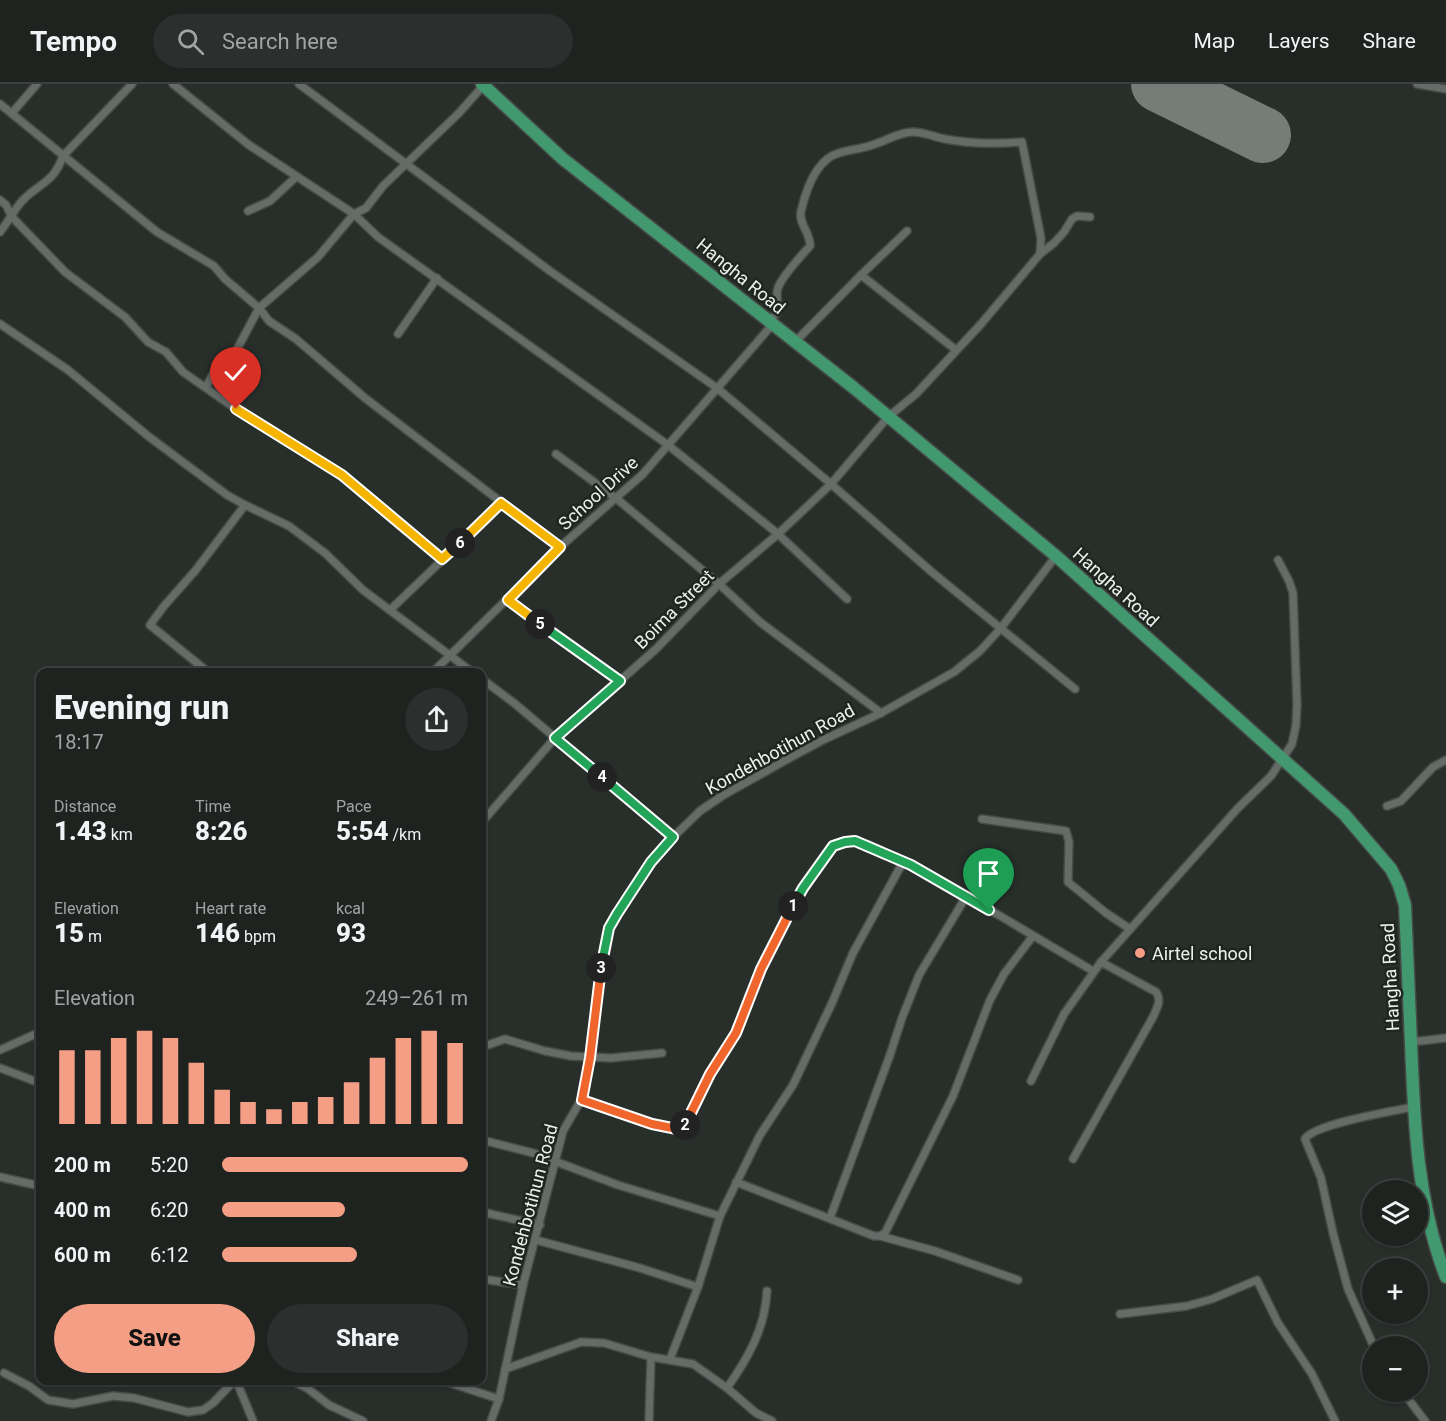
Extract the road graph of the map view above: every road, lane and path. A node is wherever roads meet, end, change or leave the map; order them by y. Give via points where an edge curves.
1 (37, 84) edge
2 (132, 84) edge
3 (173, 84) edge
4 (299, 84) edge
5 (1416, 84) edge
6 (482, 85) edge
7 (1446, 89) edge
8 (0, 104) edge
9 (12, 113) junction
10 (63, 156) junction
11 (405, 163) junction
12 (296, 177) junction
13 (0, 200) edge
14 (248, 212) dead end
15 (354, 214) junction
16 (12, 217) junction
17 (1090, 217) dead end
18 (907, 231) dead end
19 (0, 232) edge
20 (1040, 254) junction
21 (861, 275) junction
22 (436, 278) junction
23 (259, 308) junction
24 (769, 323) junction
25 (0, 324) edge
26 (398, 334) dead end
27 (795, 342) junction
28 (956, 350) junction
29 (206, 387) junction
30 (717, 388) junction
31 (888, 417) junction
32 (668, 445) junction
33 (556, 454) dead end
34 (831, 484) junction
35 (617, 499) junction
36 (501, 503) junction
37 (244, 505) junction
38 (777, 534) junction
39 (560, 547) junction
40 (1056, 556) junction
41 (442, 559) junction
42 (1278, 560) dead end
43 (719, 584) junction
44 (508, 600) junction
45 (847, 600) dead end
46 (390, 610) junction
47 (1001, 628) junction
48 (449, 655) junction
49 (203, 668) edge
50 (437, 668) edge
51 (467, 668) edge
52 (620, 681) junction
53 (486, 682) edge
54 (1075, 689) dead end
55 (881, 713) junction
56 (555, 738) junction
57 (1281, 759) junction
58 (1446, 760) edge
59 (1387, 806) dead end
60 (486, 817) edge
61 (982, 819) dead end
62 (673, 837) junction
63 (903, 862) junction
64 (967, 895) junction
65 (1130, 929) junction
66 (1033, 936) junction
67 (1101, 962) junction
68 (1093, 971) junction
69 (36, 1034) edge
70 (1446, 1038) edge
71 (1411, 1042) junction
72 (486, 1046) edge
73 (0, 1050) edge
74 (662, 1053) dead end
75 (590, 1058) junction
76 (0, 1068) edge
77 (1031, 1081) dead end
78 (36, 1082) edge
79 (582, 1100) junction
80 (1413, 1107) junction
81 (486, 1141) edge
82 (1073, 1159) dead end
83 (556, 1162) junction
84 (0, 1178) edge
85 (736, 1182) junction
86 (36, 1185) edge
87 (486, 1213) edge
88 (720, 1216) junction
89 (830, 1218) junction
90 (540, 1225) junction
91 (880, 1236) junction
92 (536, 1240) junction
93 (1446, 1277) edge
94 (486, 1280) edge
95 (1018, 1280) dead end
96 (524, 1285) junction
97 (698, 1287) junction
98 (766, 1291) dead end
99 (1120, 1314) dead end
100 (1369, 1336) edge
101 (651, 1357) junction
102 (670, 1359) junction
103 (505, 1369) junction
104 (4, 1373) dead end
105 (231, 1385) edge
106 (238, 1385) edge
107 (301, 1385) edge
108 (456, 1385) edge
109 (727, 1388) junction
110 (499, 1399) junction
111 (1410, 1402) edge
112 (253, 1421) edge
113 (363, 1421) edge
114 (491, 1421) edge
115 (649, 1421) edge
116 (772, 1421) edge
117 (1335, 1421) edge
118 (1425, 1421) edge

1 - 9 street
2 - 10 street
3 - 12 street
4 - 11 street
5 - 7 street
6 - 11 street
6 - 24 highway, Hangha Road via 563,159
8 - 9 street
9 - 10 street
10 - 16 street via 58,170 22,201
10 - 23 street via 157,232 214,266
11 - 15 street via 366,208
11 - 30 street
12 - 14 street via 270,201
12 - 15 street
13 - 16 street
15 - 22 street via 378,237
15 - 23 street via 318,257
16 - 19 street
16 - 29 street via 71,277 125,317 148,342 166,352 183,372
17 - 20 street, Boima Street via 1072,219
18 - 21 street
20 - 24 street, School Drive via 1041,238 1022,142 991,144 917,132 897,135 865,148 839,152 820,165 800,212 810,246 778,286 778,311
20 - 28 street, Boima Street
21 - 27 street
21 - 28 street
22 - 26 street
22 - 32 street
23 - 29 street via 235,353 208,379
23 - 36 street via 269,321 296,339 364,398
24 - 27 highway, Hangha Road
24 - 30 street, School Drive
25 - 37 street via 68,370 147,436
27 - 31 highway, Hangha Road
28 - 31 street, Boima Street
29 - 41 street via 342,475
30 - 32 street, School Drive
30 - 34 street
31 - 34 street, Boima Street
31 - 40 highway, Hangha Road
32 - 35 street, School Drive
32 - 38 street
33 - 35 street
34 - 38 street, Boima Street
34 - 47 street
35 - 39 street, School Drive
35 - 43 street
36 - 39 street
36 - 41 street
37 - 46 street via 289,525
37 - 49 street via 150,625
38 - 43 street, Boima Street
38 - 45 street
39 - 44 street, School Drive
40 - 47 street, Kondehbotihun Road
40 - 57 highway, Hangha Road
41 - 46 street
42 - 57 street via 1293,593 1297,704 1292,744
43 - 52 street, Boima Street
43 - 55 street via 760,622
44 - 48 street, School Drive
44 - 52 street
46 - 48 street
47 - 54 street
47 - 55 street, Kondehbotihun Road via 954,672
48 - 50 street, School Drive
48 - 51 street
52 - 56 street, Boima Street
53 - 56 street
55 - 62 street, Kondehbotihun Road via 722,796
56 - 60 street, Boima Street
56 - 62 street
57 - 65 street via 1271,776
57 - 71 highway, Hangha Road via 1344,814 1399,885 1405,905
58 - 59 street via 1433,767 1401,801
61 - 65 street via 1066,831 1068,882
62 - 75 street, Kondehbotihun Road via 651,862 609,928
63 - 64 street
63 - 79 street via 855,841 833,846 787,916 736,1033 698,1095 682,1130
63 - 85 street via 853,953 793,1085 760,1135
64 - 66 street
64 - 89 street via 919,975
65 - 67 street
66 - 68 street
66 - 91 street via 990,1000 953,1096 885,1233
67 - 68 street
67 - 82 street via 1156,992 1159,1002
68 - 77 street via 1064,1014
69 - 73 street
70 - 71 street
71 - 80 highway, Hangha Road
72 - 75 street via 505,1039
74 - 75 street
75 - 79 street, Kondehbotihun Road
76 - 78 street
79 - 83 street, Kondehbotihun Road via 563,1131
80 - 93 highway, Hangha Road via 1417,1159 1429,1222
80 - 100 street via 1337,1124 1312,1132 1305,1139 1321,1178 1348,1289
81 - 83 street
83 - 88 street
83 - 90 street, Kondehbotihun Road
84 - 86 street
85 - 88 street
85 - 89 street
87 - 90 street
88 - 97 street
89 - 91 street
90 - 92 street, Kondehbotihun Road
91 - 95 street
92 - 96 street, Kondehbotihun Road
92 - 97 street
94 - 96 street
96 - 103 street, Kondehbotihun Road
97 - 102 street
98 - 109 street via 757,1338
99 - 117 street via 1187,1306 1257,1280
101 - 102 street
101 - 103 street via 594,1341 568,1346
101 - 115 street
102 - 109 street via 693,1364
103 - 110 street, Kondehbotihun Road
104 - 105 street via 48,1400 73,1404 113,1396 188,1412 203,1410
106 - 112 street
107 - 113 street via 329,1405
108 - 110 street
109 - 116 street via 756,1413
110 - 114 street, Kondehbotihun Road
111 - 118 street

